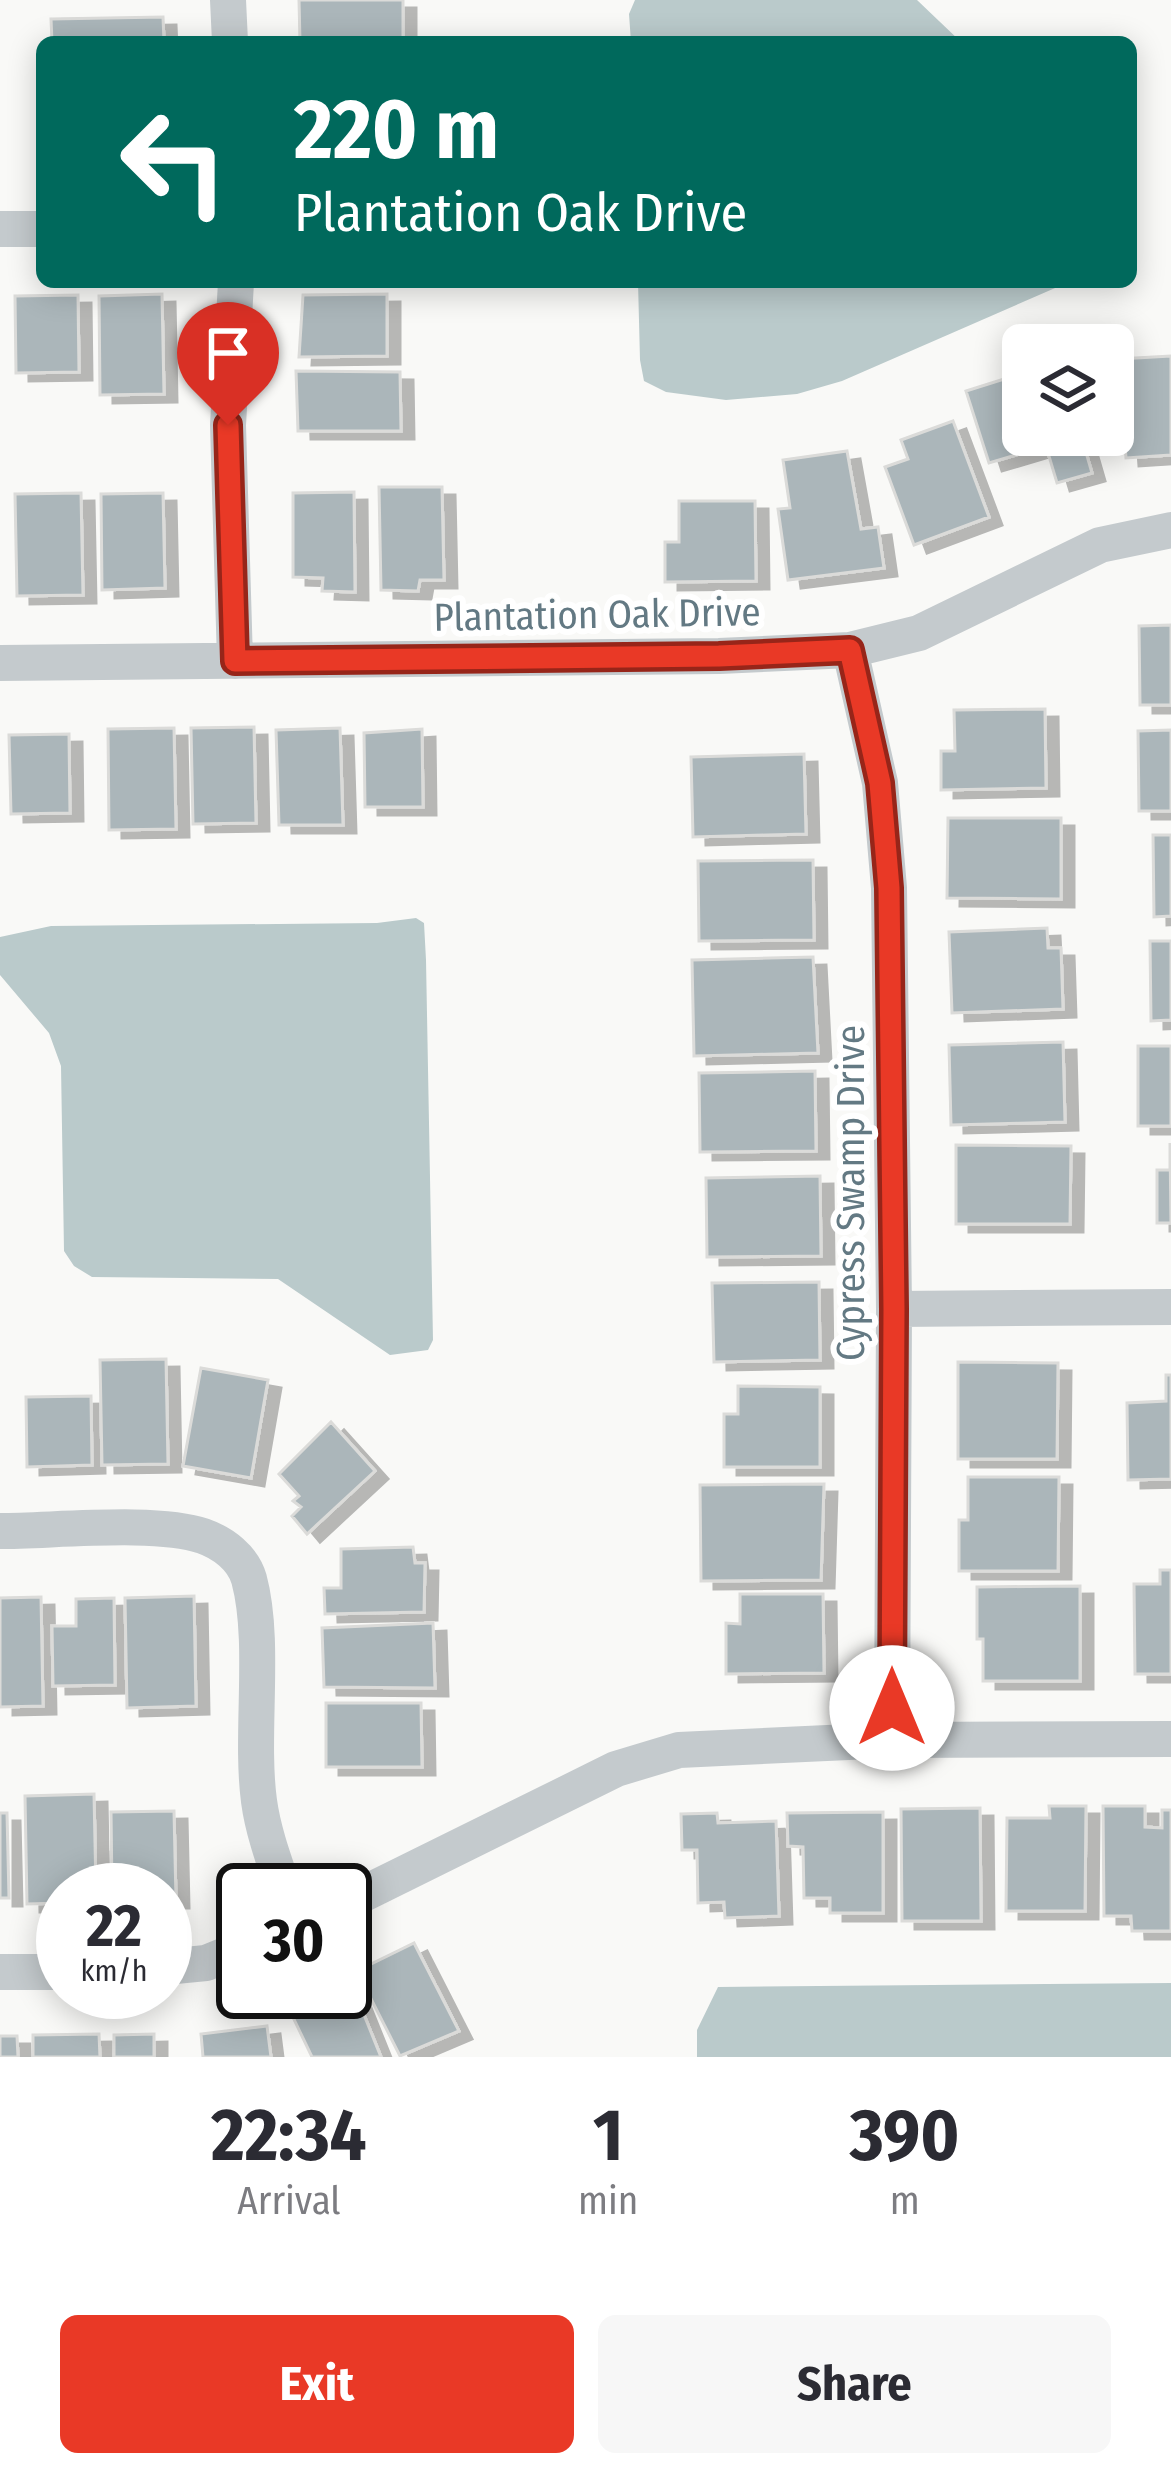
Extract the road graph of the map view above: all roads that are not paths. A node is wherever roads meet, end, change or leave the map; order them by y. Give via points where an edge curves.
1 (229, 0) edge
2 (230, 36) edge
3 (0, 229) edge
4 (36, 230) edge
5 (236, 288) edge
6 (1171, 530) edge
7 (850, 650) junction
8 (235, 661) junction
9 (0, 664) edge
10 (1171, 1307) edge
11 (894, 1309) junction
12 (0, 1531) edge
13 (892, 1739) junction
14 (1171, 1739) edge
15 (276, 1863) edge
16 (372, 1890) edge
17 (0, 1972) edge
18 (36, 1972) edge

1 - 2 street
3 - 4 street
5 - 8 street via 228,425
6 - 7 street, Plantation Oak Drive via 1100,545 919,633
7 - 8 street, Plantation Oak Drive
7 - 11 street, Cypress Swamp Drive via 880,783 889,888
8 - 9 street, Plantation Oak Drive
10 - 11 street
11 - 13 street, Cypress Swamp Drive
12 - 15 street via 176,1529 227,1548 242,1564 254,1616 258,1797
13 - 14 street
13 - 16 street via 710,1745 653,1756
17 - 18 street

